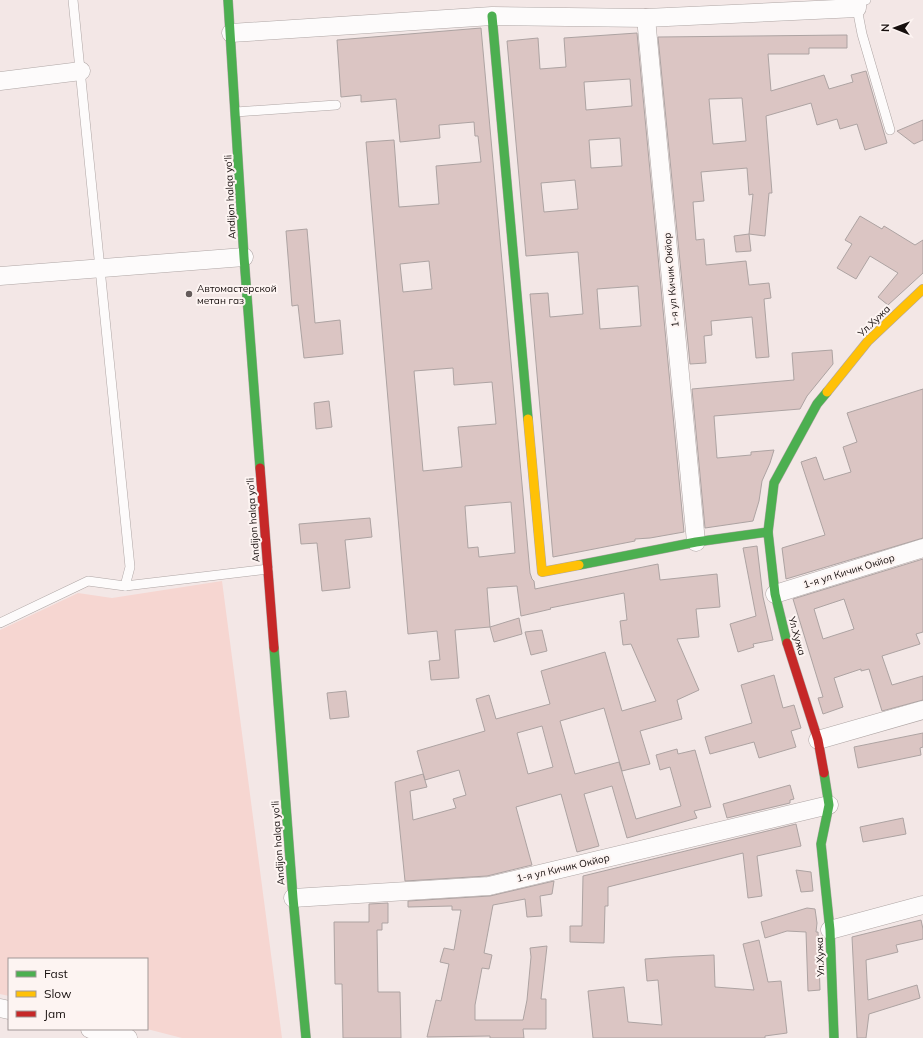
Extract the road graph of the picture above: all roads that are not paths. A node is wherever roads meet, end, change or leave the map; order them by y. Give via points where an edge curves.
1 (73, 0) edge
2 (228, 0) edge
3 (860, 3) edge
4 (492, 16) junction
5 (646, 18) junction
6 (231, 33) junction
7 (81, 71) junction
8 (0, 81) edge
9 (336, 105) dead end
10 (236, 112) junction
11 (890, 130) dead end
12 (244, 257) junction
13 (101, 268) junction
14 (0, 276) edge
15 (923, 289) edge
16 (768, 532) junction
17 (696, 542) junction
18 (923, 548) edge
19 (268, 569) junction
20 (124, 586) junction
21 (775, 594) junction
22 (0, 623) edge
23 (923, 710) edge
24 (818, 740) junction
25 (829, 805) junction
26 (293, 898) junction
27 (923, 905) edge
28 (830, 930) junction
29 (94, 1030) edge
30 (128, 1038) edge
31 (306, 1038) edge
32 (834, 1038) edge

1 - 7 lane
2 - 6 main road, Andijon halqa yo‘li
3 - 5 street
3 - 11 lane via 862,34
4 - 5 street
4 - 6 street
4 - 17 main road via 542,572
5 - 17 street, 1-я ул Кичик Окйор
6 - 10 main road, Andijon halqa yo‘li
7 - 8 street
7 - 13 lane
9 - 10 lane
10 - 12 main road, Andijon halqa yo‘li
12 - 13 street
12 - 19 main road, Andijon halqa yo‘li
13 - 14 street
13 - 20 lane via 130,567
15 - 16 main road, Ул.Хужа via 868,341 817,404 774,483
16 - 17 main road
16 - 21 main road, Ул.Хужа
18 - 21 street, 1-я ул Кичик Окйор
19 - 20 lane
19 - 26 main road, Andijon halqa yo‘li
20 - 22 lane via 88,581
21 - 24 main road, Ул.Хужа via 783,630
23 - 24 street
24 - 25 main road, Ул.Хужа
25 - 26 street, 1-я ул Кичик Окйор via 489,886
25 - 28 main road, Ул.Хужа via 821,844
26 - 31 main road, Andijon halqa yo‘li
27 - 28 street
28 - 32 main road, Ул.Хужа
29 - 30 street

